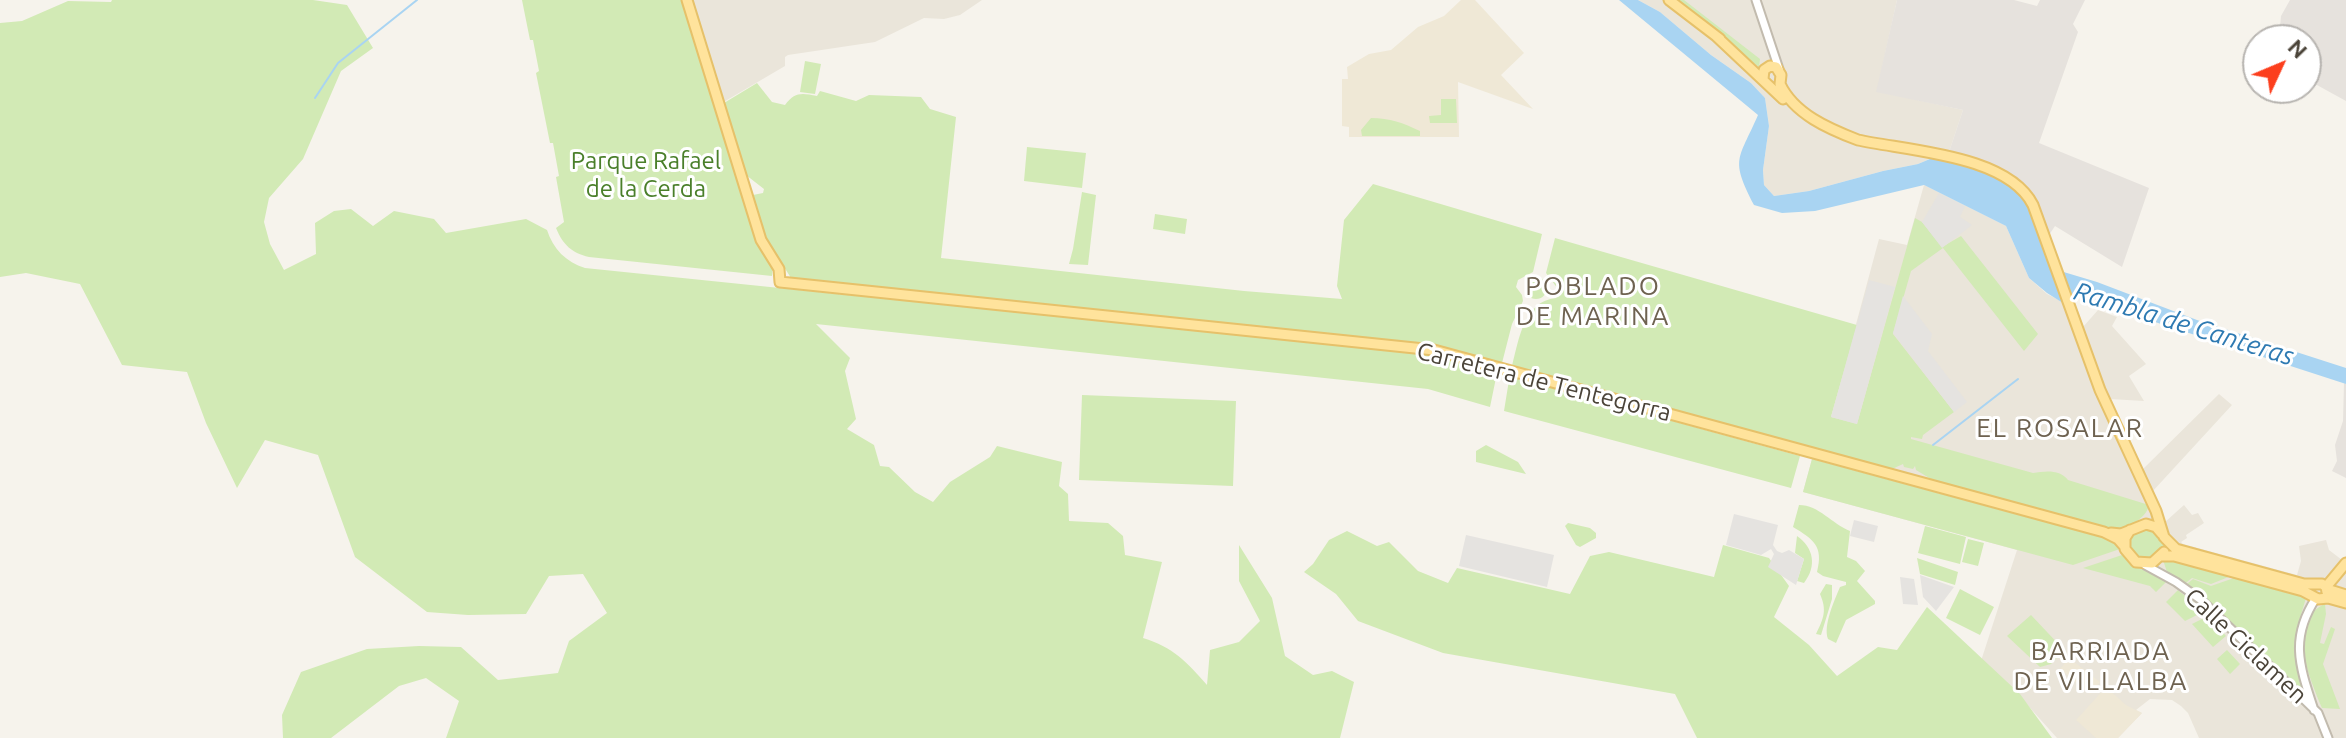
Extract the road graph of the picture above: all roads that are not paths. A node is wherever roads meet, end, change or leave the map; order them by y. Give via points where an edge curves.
1 (687, 0) edge
2 (1669, 0) edge
3 (1756, 0) edge
4 (1771, 75) junction
5 (1862, 141) junction
6 (2150, 499) junction
7 (2143, 524) junction
8 (2130, 530) junction
9 (2104, 532) junction
10 (2164, 538) junction
11 (2125, 547) junction
12 (2162, 556) junction
13 (2346, 563) edge
14 (2145, 565) junction
15 (2176, 582) junction
16 (2321, 585) junction
17 (2346, 595) edge
18 (2318, 598) junction
19 (2346, 603) edge
20 (2299, 639) junction
21 (2305, 696) junction
22 (2328, 738) edge

1 - 9 main road, Carretera de Tentegorra via 761,240 779,269 780,282 1434,350
2 - 4 main road
3 - 4 street via 1772,50
4 - 5 main road via 1801,110
4 - 5 main road via 1804,119
5 - 6 main road via 1969,162 2012,179 2026,194 2100,390
6 - 7 main road via 2152,513
6 - 10 main road
7 - 8 main road
7 - 10 main road via 2156,527
8 - 9 main road, Carretera de Tentegorra
8 - 11 main road
9 - 11 main road, Carretera de Tentegorra
10 - 12 main road
10 - 16 main road via 2176,549
11 - 14 main road via 2133,561
12 - 14 main road
12 - 15 street, Calle Ciclamen
12 - 18 main road
13 - 16 main road
14 - 15 street, Calle Ciclamen
15 - 21 street, Calle Ciclamen
16 - 17 main road
16 - 18 main road via 2327,592
18 - 19 main road
18 - 20 street
20 - 21 street
20 - 22 street
21 - 22 street, Calle Ciclamen

